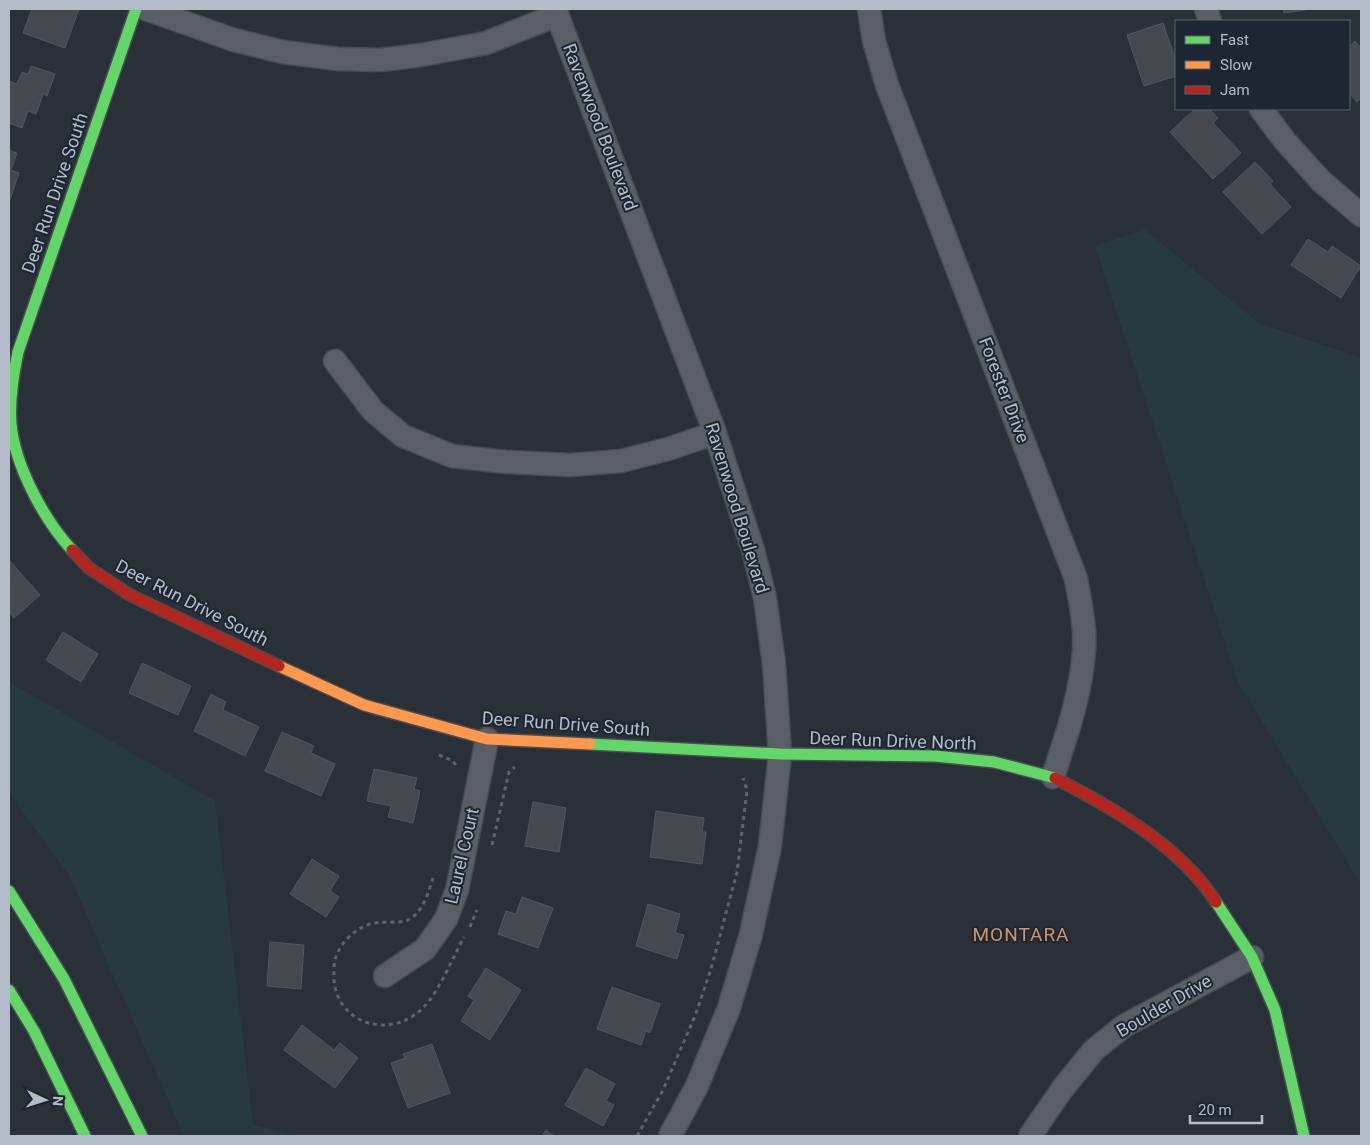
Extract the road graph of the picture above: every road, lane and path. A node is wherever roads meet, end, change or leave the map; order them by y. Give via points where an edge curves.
1 (136, 9) edge
2 (146, 9) edge
3 (869, 9) edge
4 (556, 12) edge
5 (1262, 110) edge
6 (1361, 215) edge
7 (336, 361) dead end
8 (715, 433) junction
9 (487, 740) junction
10 (780, 754) junction
11 (1053, 777) junction
12 (9, 890) edge
13 (1252, 957) junction
14 (385, 976) dead end
15 (9, 990) edge
16 (85, 1136) edge
17 (142, 1136) edge
18 (670, 1136) edge
19 (1030, 1136) edge
20 (1304, 1136) edge

1 - 9 street, Deer Run Drive South via 18,352 11,385 11,425 21,465 36,499 62,538 89,568 130,595 364,705
2 - 4 street via 234,40 283,52 338,59 381,60 486,43
3 - 11 street, Forester Drive via 874,41 887,85 1076,579 1084,650 1076,705
4 - 8 street, Ravenwood Boulevard
5 - 6 street via 1321,181
7 - 8 street via 373,411 403,436 452,456 570,464 612,461 668,449
8 - 10 street, Ravenwood Boulevard via 765,598 774,664
9 - 10 street, Deer Run Drive South
9 - 14 street, Laurel Court via 457,890 446,919 425,949
10 - 11 street, Deer Run Drive North via 935,756 994,762
10 - 18 street, Ravenwood Boulevard via 770,846 751,934 729,1008 697,1086
11 - 13 street, Deer Run Drive North via 1099,801 1185,864 1214,899
12 - 17 street via 64,979
13 - 19 street, Boulder Drive via 1124,1026 1094,1050
13 - 20 street, Deer Run Drive North via 1275,1010
15 - 16 street via 34,1031

